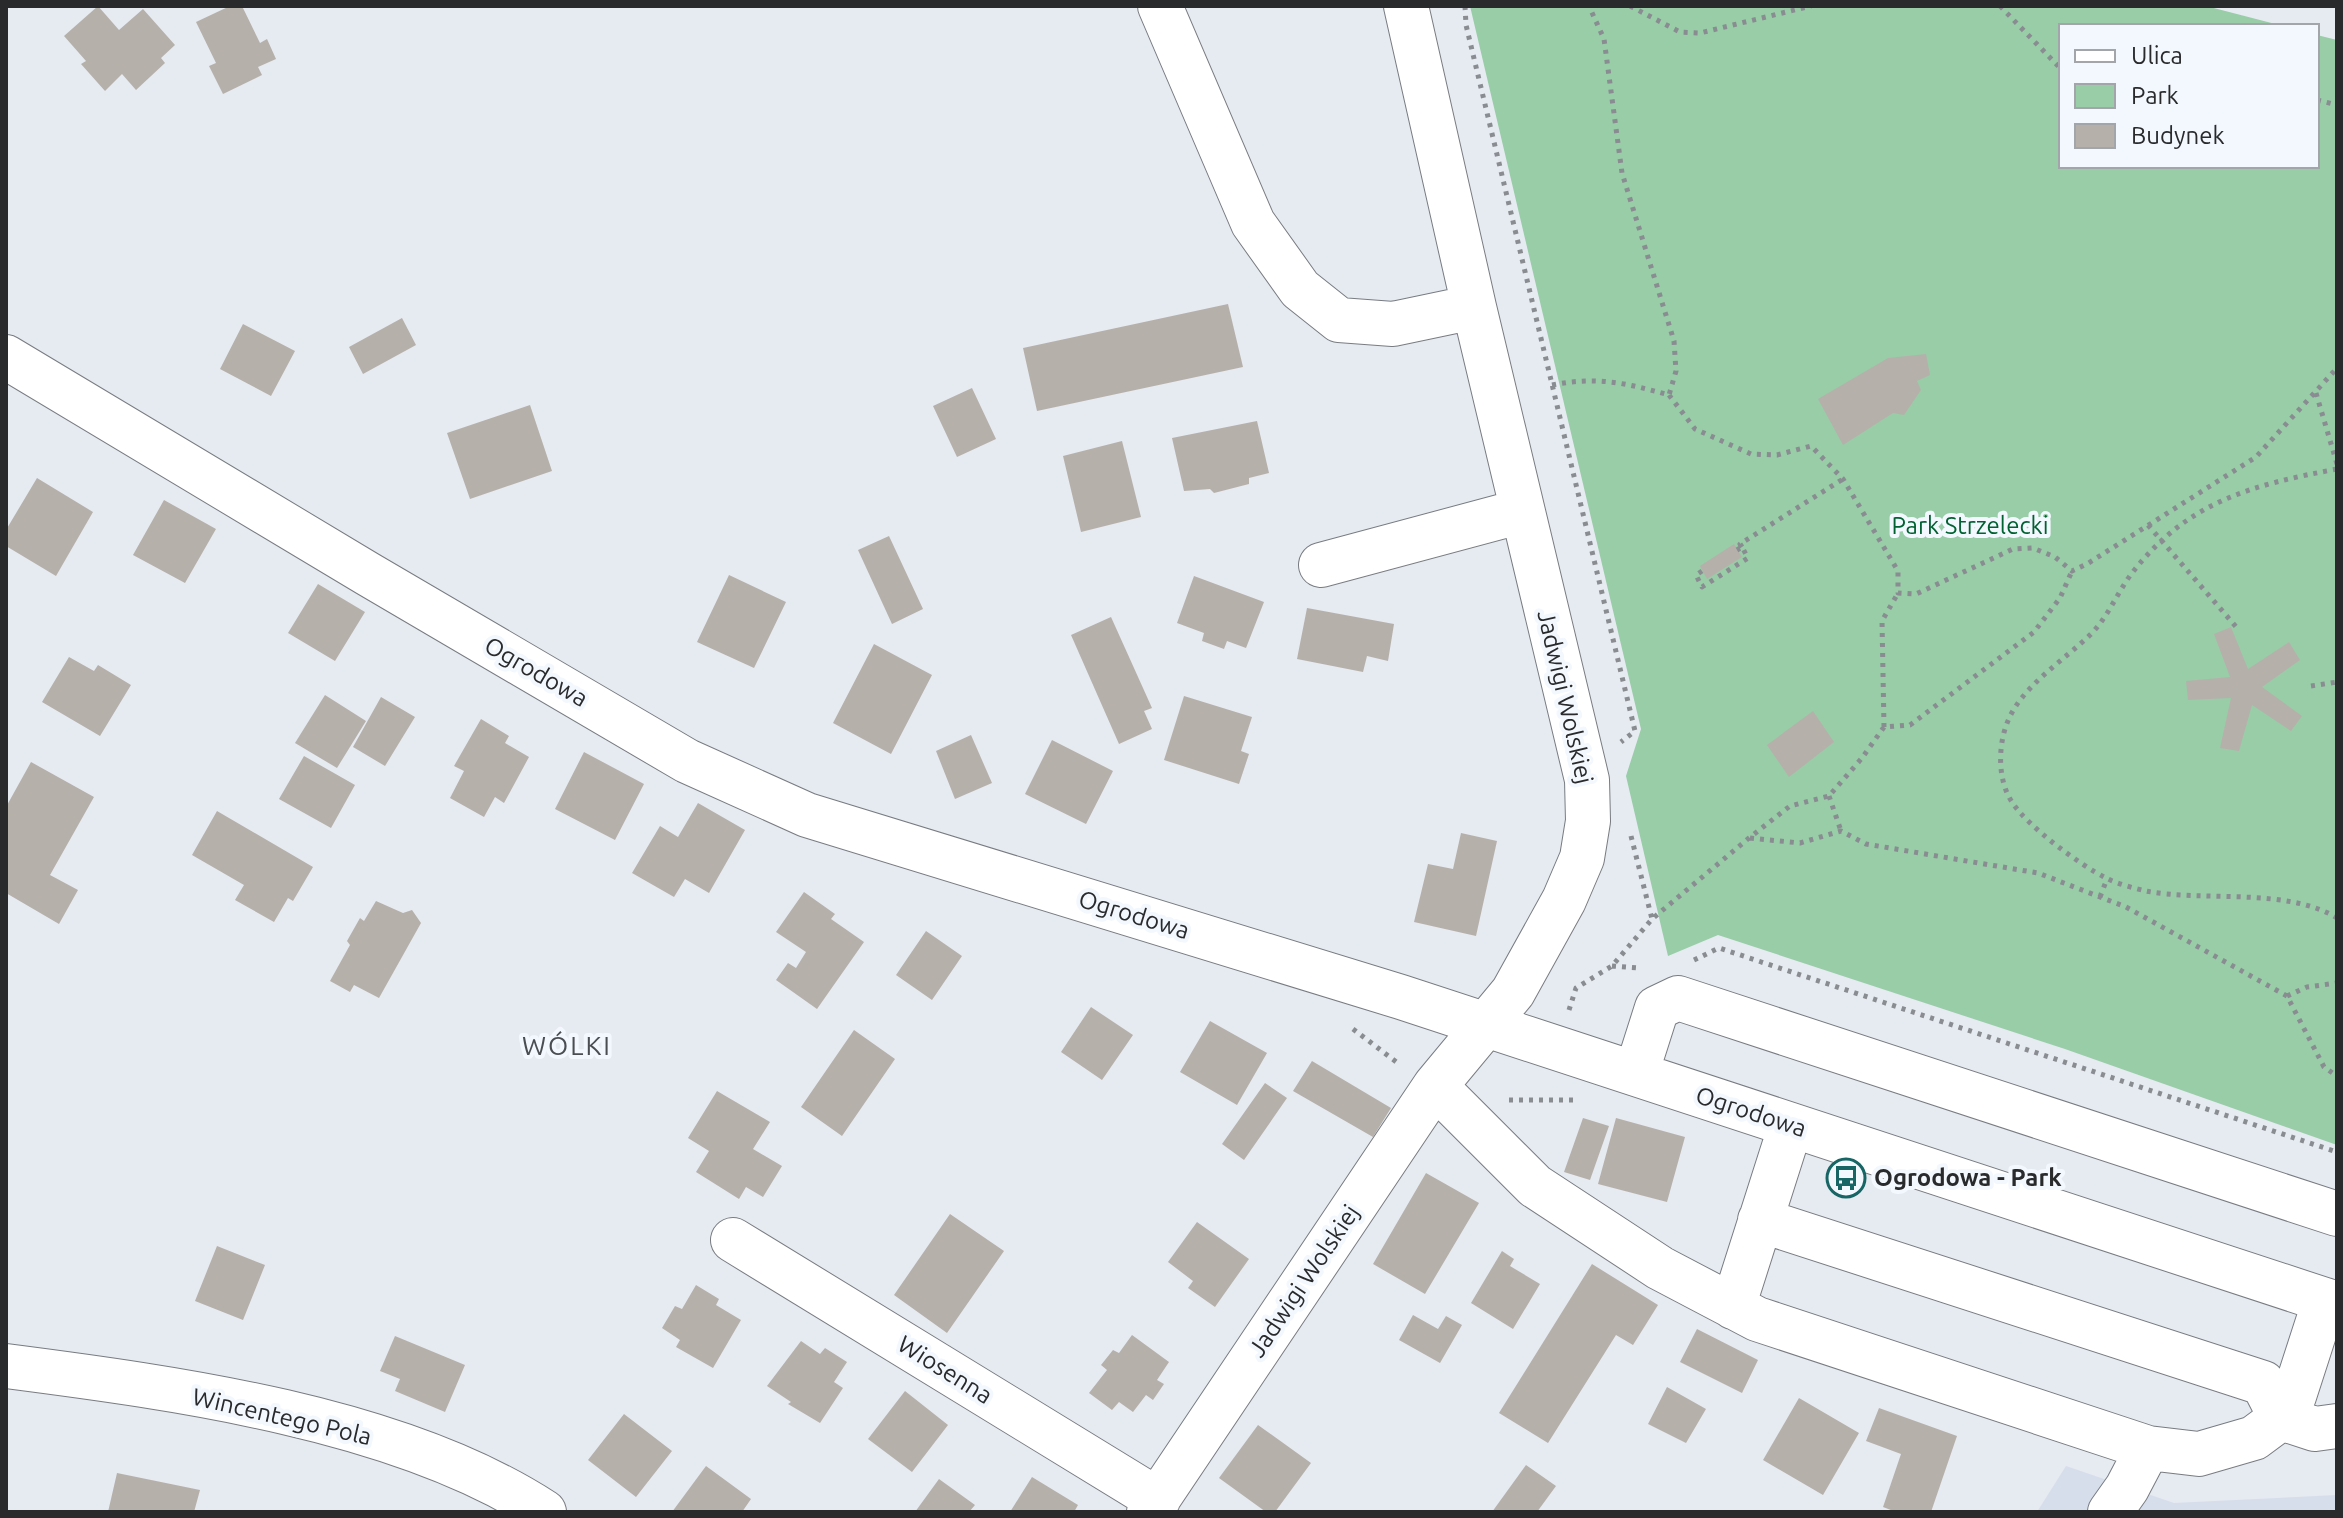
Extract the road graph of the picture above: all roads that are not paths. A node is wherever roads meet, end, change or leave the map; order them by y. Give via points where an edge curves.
1 (1160, 6) edge
2 (1406, 6) edge
3 (1474, 307) junction
4 (6, 357) edge
5 (1522, 511) junction
6 (1321, 565) dead end
7 (1485, 1024) junction
8 (1636, 1074) junction
9 (1420, 1077) junction
10 (1791, 1125) junction
11 (2337, 1214) edge
12 (1760, 1220) junction
13 (733, 1240) dead end
14 (2331, 1302) edge
15 (1733, 1307) junction
16 (6, 1366) edge
17 (2281, 1418) junction
18 (2337, 1426) edge
19 (2148, 1448) junction
20 (1154, 1506) edge
21 (544, 1512) edge
22 (2110, 1512) edge

1 - 3 street via 1253,223 1300,289 1339,320 1393,324
2 - 3 street, Jadwigi Wolskiej
3 - 5 street, Jadwigi Wolskiej
4 - 7 street, Ogrodowa via 687,761 807,815
5 - 6 street
5 - 7 street, Jadwigi Wolskiej via 1587,780 1588,821 1582,858 1564,900 1513,992
7 - 8 street, Ogrodowa
7 - 9 street, Jadwigi Wolskiej
8 - 10 street, Ogrodowa
8 - 11 street via 1657,1008 1678,998
9 - 15 street via 1535,1186 1660,1268
9 - 20 street, Jadwigi Wolskiej
10 - 12 street
10 - 14 street, Ogrodowa
12 - 15 street
12 - 17 street via 2263,1383
13 - 20 street, Wiosenna
14 - 17 street
15 - 19 street
16 - 21 street, Wincentego Pola via 311,1419 418,1450 511,1490
17 - 18 street via 2315,1429
17 - 19 street via 2254,1438 2199,1454
19 - 22 street

